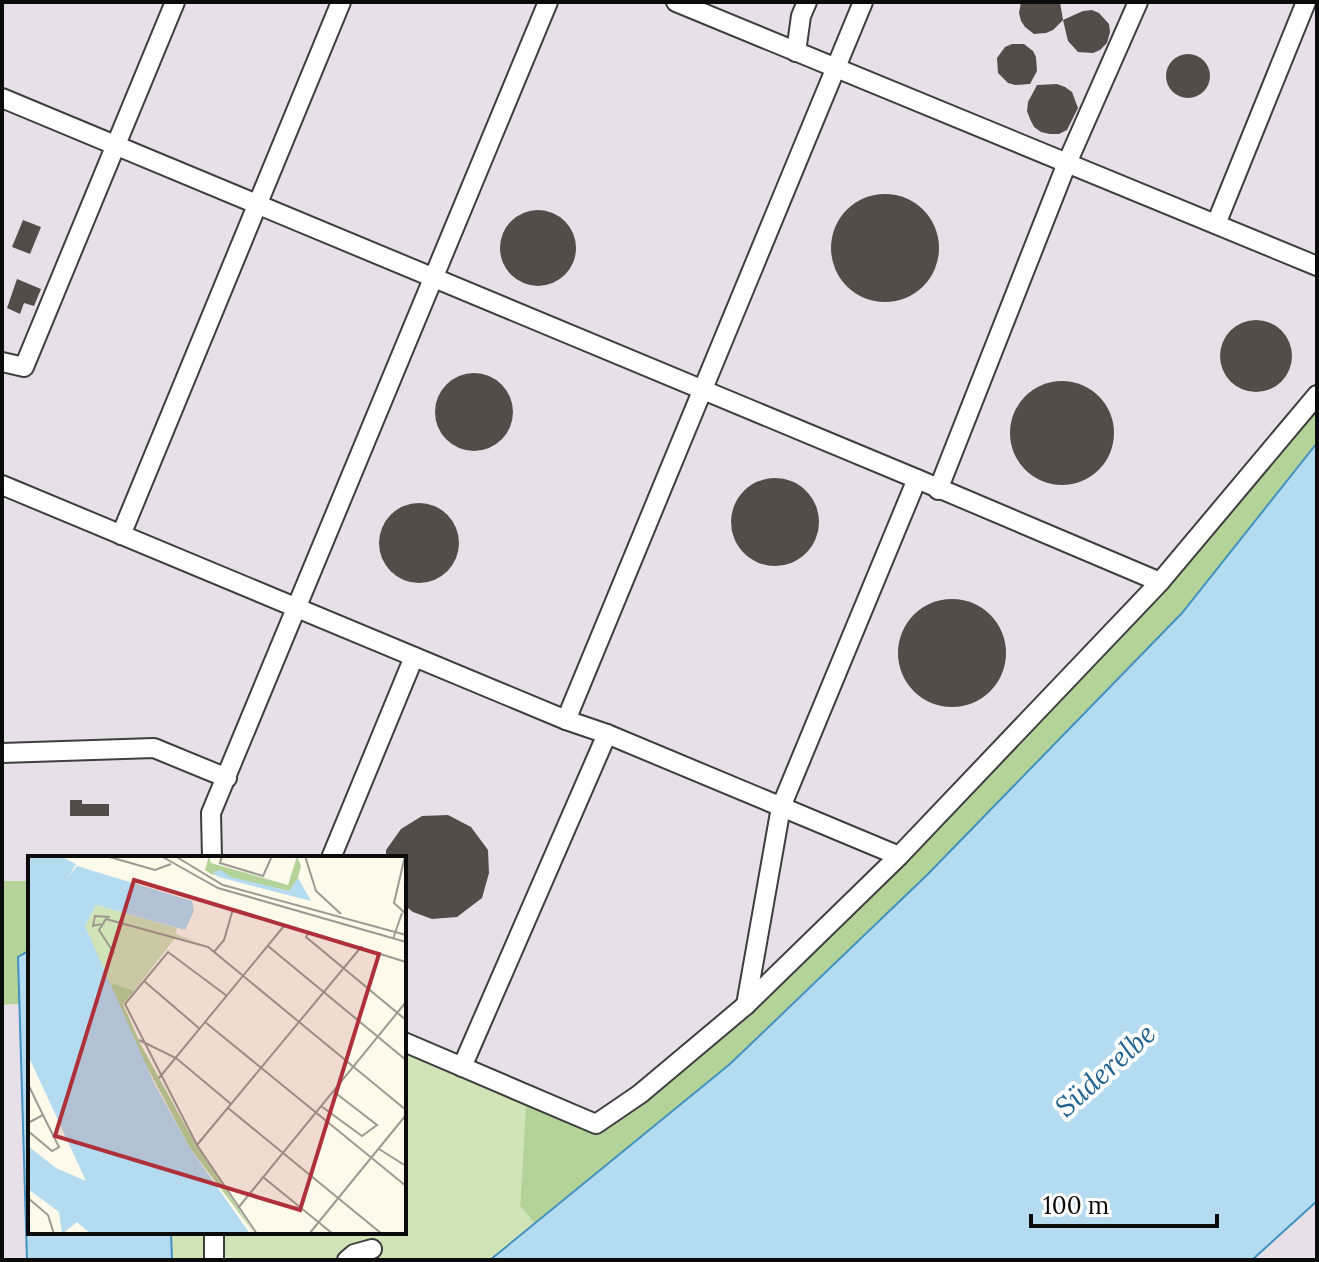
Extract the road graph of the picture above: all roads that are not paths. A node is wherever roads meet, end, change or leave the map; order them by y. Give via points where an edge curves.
1 (175, 2) edge
2 (341, 2) edge
3 (548, 2) edge
4 (676, 2) edge
5 (807, 2) edge
6 (863, 2) edge
7 (1138, 2) edge
8 (1306, 2) edge
9 (712, 9) edge
10 (796, 52) junction
11 (836, 68) junction
12 (2, 98) edge
13 (116, 145) junction
14 (1067, 163) junction
15 (257, 204) junction
16 (1216, 224) junction
17 (1317, 266) edge
18 (434, 278) junction
19 (2, 362) edge
20 (703, 390) junction
21 (1317, 395) edge
22 (917, 479) junction
23 (2, 485) edge
24 (938, 490) junction
25 (121, 535) junction
26 (1160, 582) junction
27 (297, 608) junction
28 (414, 657) junction
29 (566, 720) junction
30 (607, 734) junction
31 (2, 753) edge
32 (227, 778) junction
33 (781, 807) junction
34 (212, 856) edge
35 (332, 856) edge
36 (899, 856) junction
37 (746, 1005) junction
38 (406, 1043) edge
39 (462, 1067) junction
40 (214, 1234) edge
41 (372, 1249) dead end
42 (214, 1260) edge
43 (347, 1260) edge

1 - 13 lane
2 - 15 lane
3 - 18 lane
4 - 9 lane
5 - 10 lane
6 - 11 lane
7 - 14 lane
8 - 16 lane
9 - 10 lane
10 - 11 lane
11 - 14 lane
11 - 20 lane
12 - 13 lane
13 - 15 lane
13 - 19 lane via 24,367
14 - 16 lane
14 - 24 lane
15 - 18 lane
15 - 25 lane
16 - 17 lane
18 - 20 lane
18 - 27 lane
20 - 22 lane
20 - 29 lane
21 - 26 lane
22 - 24 lane
22 - 33 lane
23 - 25 lane
24 - 26 lane
25 - 27 lane
26 - 36 lane
27 - 28 lane
27 - 32 lane
28 - 29 lane
28 - 35 lane
29 - 30 lane
30 - 33 lane
30 - 39 lane
31 - 32 lane via 154,748
32 - 34 lane via 211,813
33 - 36 lane
33 - 37 lane
36 - 37 lane
37 - 39 lane via 596,1124
38 - 39 lane
40 - 42 lane
41 - 43 lane

